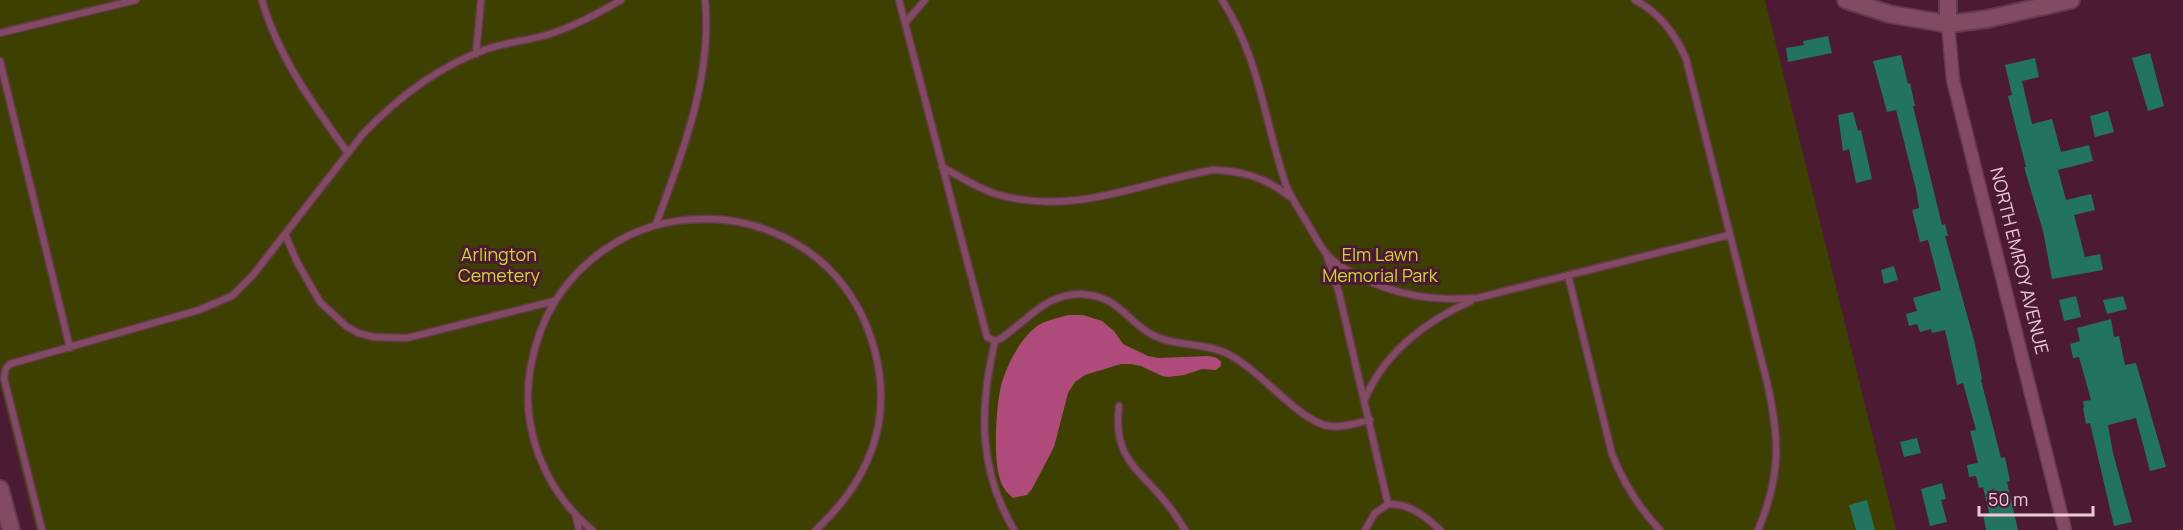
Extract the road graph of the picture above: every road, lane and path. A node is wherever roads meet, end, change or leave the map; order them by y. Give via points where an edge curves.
1 (136, 0) edge
2 (262, 0) edge
3 (481, 0) edge
4 (621, 0) edge
5 (705, 0) edge
6 (899, 0) edge
7 (925, 0) edge
8 (1221, 0) edge
9 (1635, 0) edge
10 (1846, 0) edge
11 (1948, 0) edge
12 (2071, 0) edge
13 (905, 23) junction
14 (1948, 24) junction
15 (0, 33) edge
16 (476, 54) junction
17 (0, 61) edge
18 (348, 153) junction
19 (942, 167) junction
20 (1293, 200) junction
21 (656, 224) junction
22 (285, 234) junction
23 (1729, 235) junction
24 (1326, 253) junction
25 (1568, 275) junction
26 (1477, 298) junction
27 (554, 301) junction
28 (995, 341) junction
29 (70, 348) junction
30 (1365, 400) junction
31 (1119, 406) dead end
32 (1370, 420) junction
33 (0, 489) edge
34 (1388, 504) junction
35 (576, 516) junction
36 (11, 530) edge
37 (42, 530) edge
38 (579, 530) edge
39 (592, 530) edge
40 (816, 530) edge
41 (1014, 530) edge
42 (1185, 530) edge
43 (1365, 530) edge
44 (1440, 530) edge
45 (1660, 530) edge
46 (1758, 530) edge
47 (2066, 530) edge

1 - 15 lane
2 - 18 lane via 276,39 294,72
3 - 16 lane
4 - 16 lane via 552,33
5 - 21 lane via 704,52 694,112
6 - 13 lane
7 - 13 lane
8 - 20 lane via 1248,49
9 - 23 lane via 1668,27 1686,59
10 - 14 street via 1889,14
11 - 14 street, NORTH EMROY AVENUE
12 - 14 street
13 - 19 lane
14 - 47 street, NORTH EMROY AVENUE via 1953,80
16 - 18 lane via 412,89 374,122
17 - 29 lane
18 - 22 lane
19 - 20 lane via 993,193 1037,202 1088,200 1222,170 1265,181
19 - 28 lane via 984,332
20 - 24 lane
21 - 27 lane via 616,241 589,261
21 - 40 lane via 689,219 726,220 759,227 792,242 826,266 854,300 872,339 880,379 879,416 872,448 859,478 839,508
22 - 27 lane via 320,302 358,333 407,338
22 - 29 lane via 232,296 199,310
23 - 25 lane
23 - 46 lane via 1767,382 1776,434 1777,465 1771,499
24 - 26 lane via 1344,269 1380,288 1425,298
24 - 30 lane via 1340,294
25 - 26 lane
25 - 45 lane via 1618,470 1636,502
26 - 30 lane via 1431,322 1395,353 1371,385
27 - 35 lane via 534,346 528,380 528,415 537,452 553,486
28 - 32 lane via 1047,303 1072,294 1094,296 1114,304 1159,338 1214,348 1237,359 1302,413 1324,425 1345,426
28 - 41 lane via 984,399 986,450 989,474
29 - 37 lane via 17,361 4,373
30 - 32 lane
31 - 42 lane via 1119,440 1125,453
32 - 34 lane
33 - 36 street
34 - 43 lane via 1375,513
34 - 44 lane via 1409,507
35 - 38 lane
35 - 39 lane

